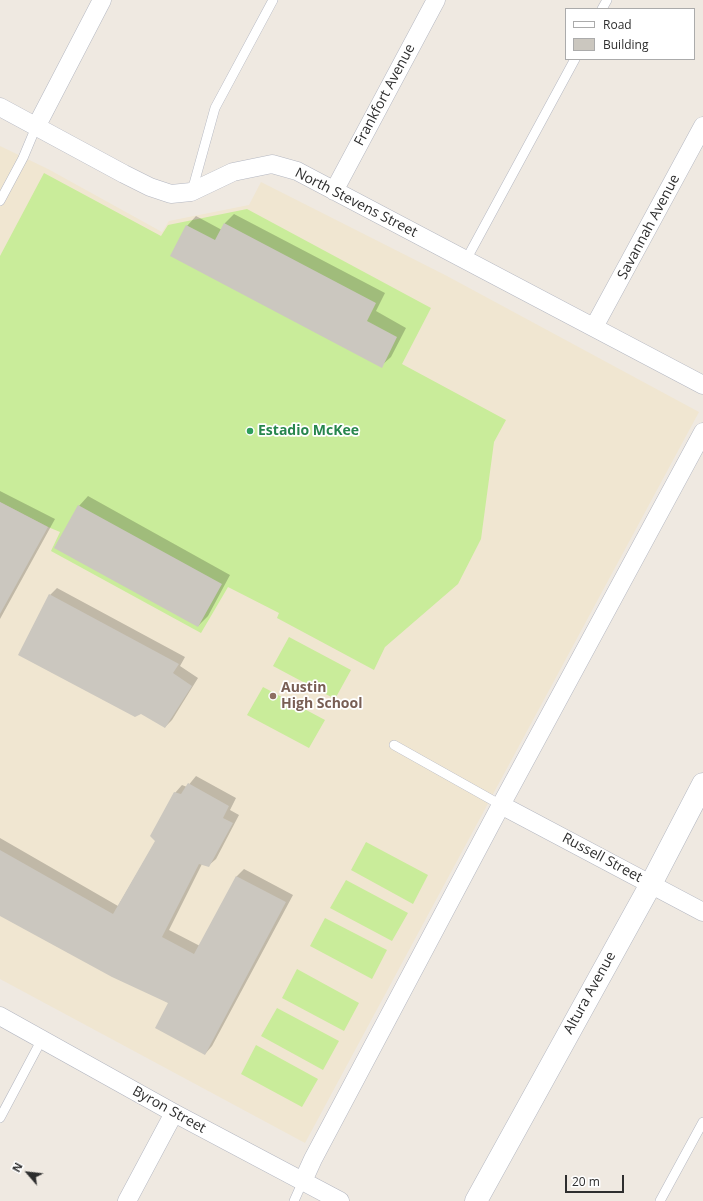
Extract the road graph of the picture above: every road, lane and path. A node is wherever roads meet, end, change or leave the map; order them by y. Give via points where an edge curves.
1 (102, 0) edge
2 (273, 0) edge
3 (436, 0) edge
4 (574, 60) edge
5 (0, 107) edge
6 (703, 126) edge
7 (36, 127) junction
8 (334, 190) junction
9 (191, 192) junction
10 (0, 202) edge
11 (466, 260) junction
12 (594, 328) junction
13 (703, 385) edge
14 (703, 432) edge
15 (394, 746) dead end
16 (703, 784) edge
17 (501, 805) junction
18 (651, 884) junction
19 (703, 912) edge
20 (0, 1016) edge
21 (42, 1039) junction
22 (174, 1113) junction
23 (0, 1118) edge
24 (703, 1122) edge
25 (303, 1181) junction
26 (127, 1201) edge
27 (294, 1201) edge
28 (340, 1201) edge
29 (476, 1201) edge
30 (660, 1201) edge

1 - 7 street
2 - 9 lane via 215,108
3 - 8 street, Frankfort Avenue
4 - 11 lane
5 - 7 street, North Stevens Street
6 - 12 street, Savannah Avenue
7 - 9 street, North Stevens Street via 150,187 171,194
7 - 10 lane
8 - 9 street, North Stevens Street via 297,171 272,164 233,172
8 - 11 street, North Stevens Street
11 - 12 street, North Stevens Street
12 - 13 street, North Stevens Street
14 - 17 street
15 - 17 lane
16 - 18 street, Altura Avenue
17 - 18 street, Russell Street
17 - 25 street
18 - 19 street, Russell Street
18 - 29 street, Altura Avenue
20 - 21 street, Byron Street
21 - 22 street, Byron Street
21 - 23 lane
22 - 25 street, Byron Street
22 - 26 street
24 - 30 lane
25 - 27 lane
25 - 28 street, Byron Street

